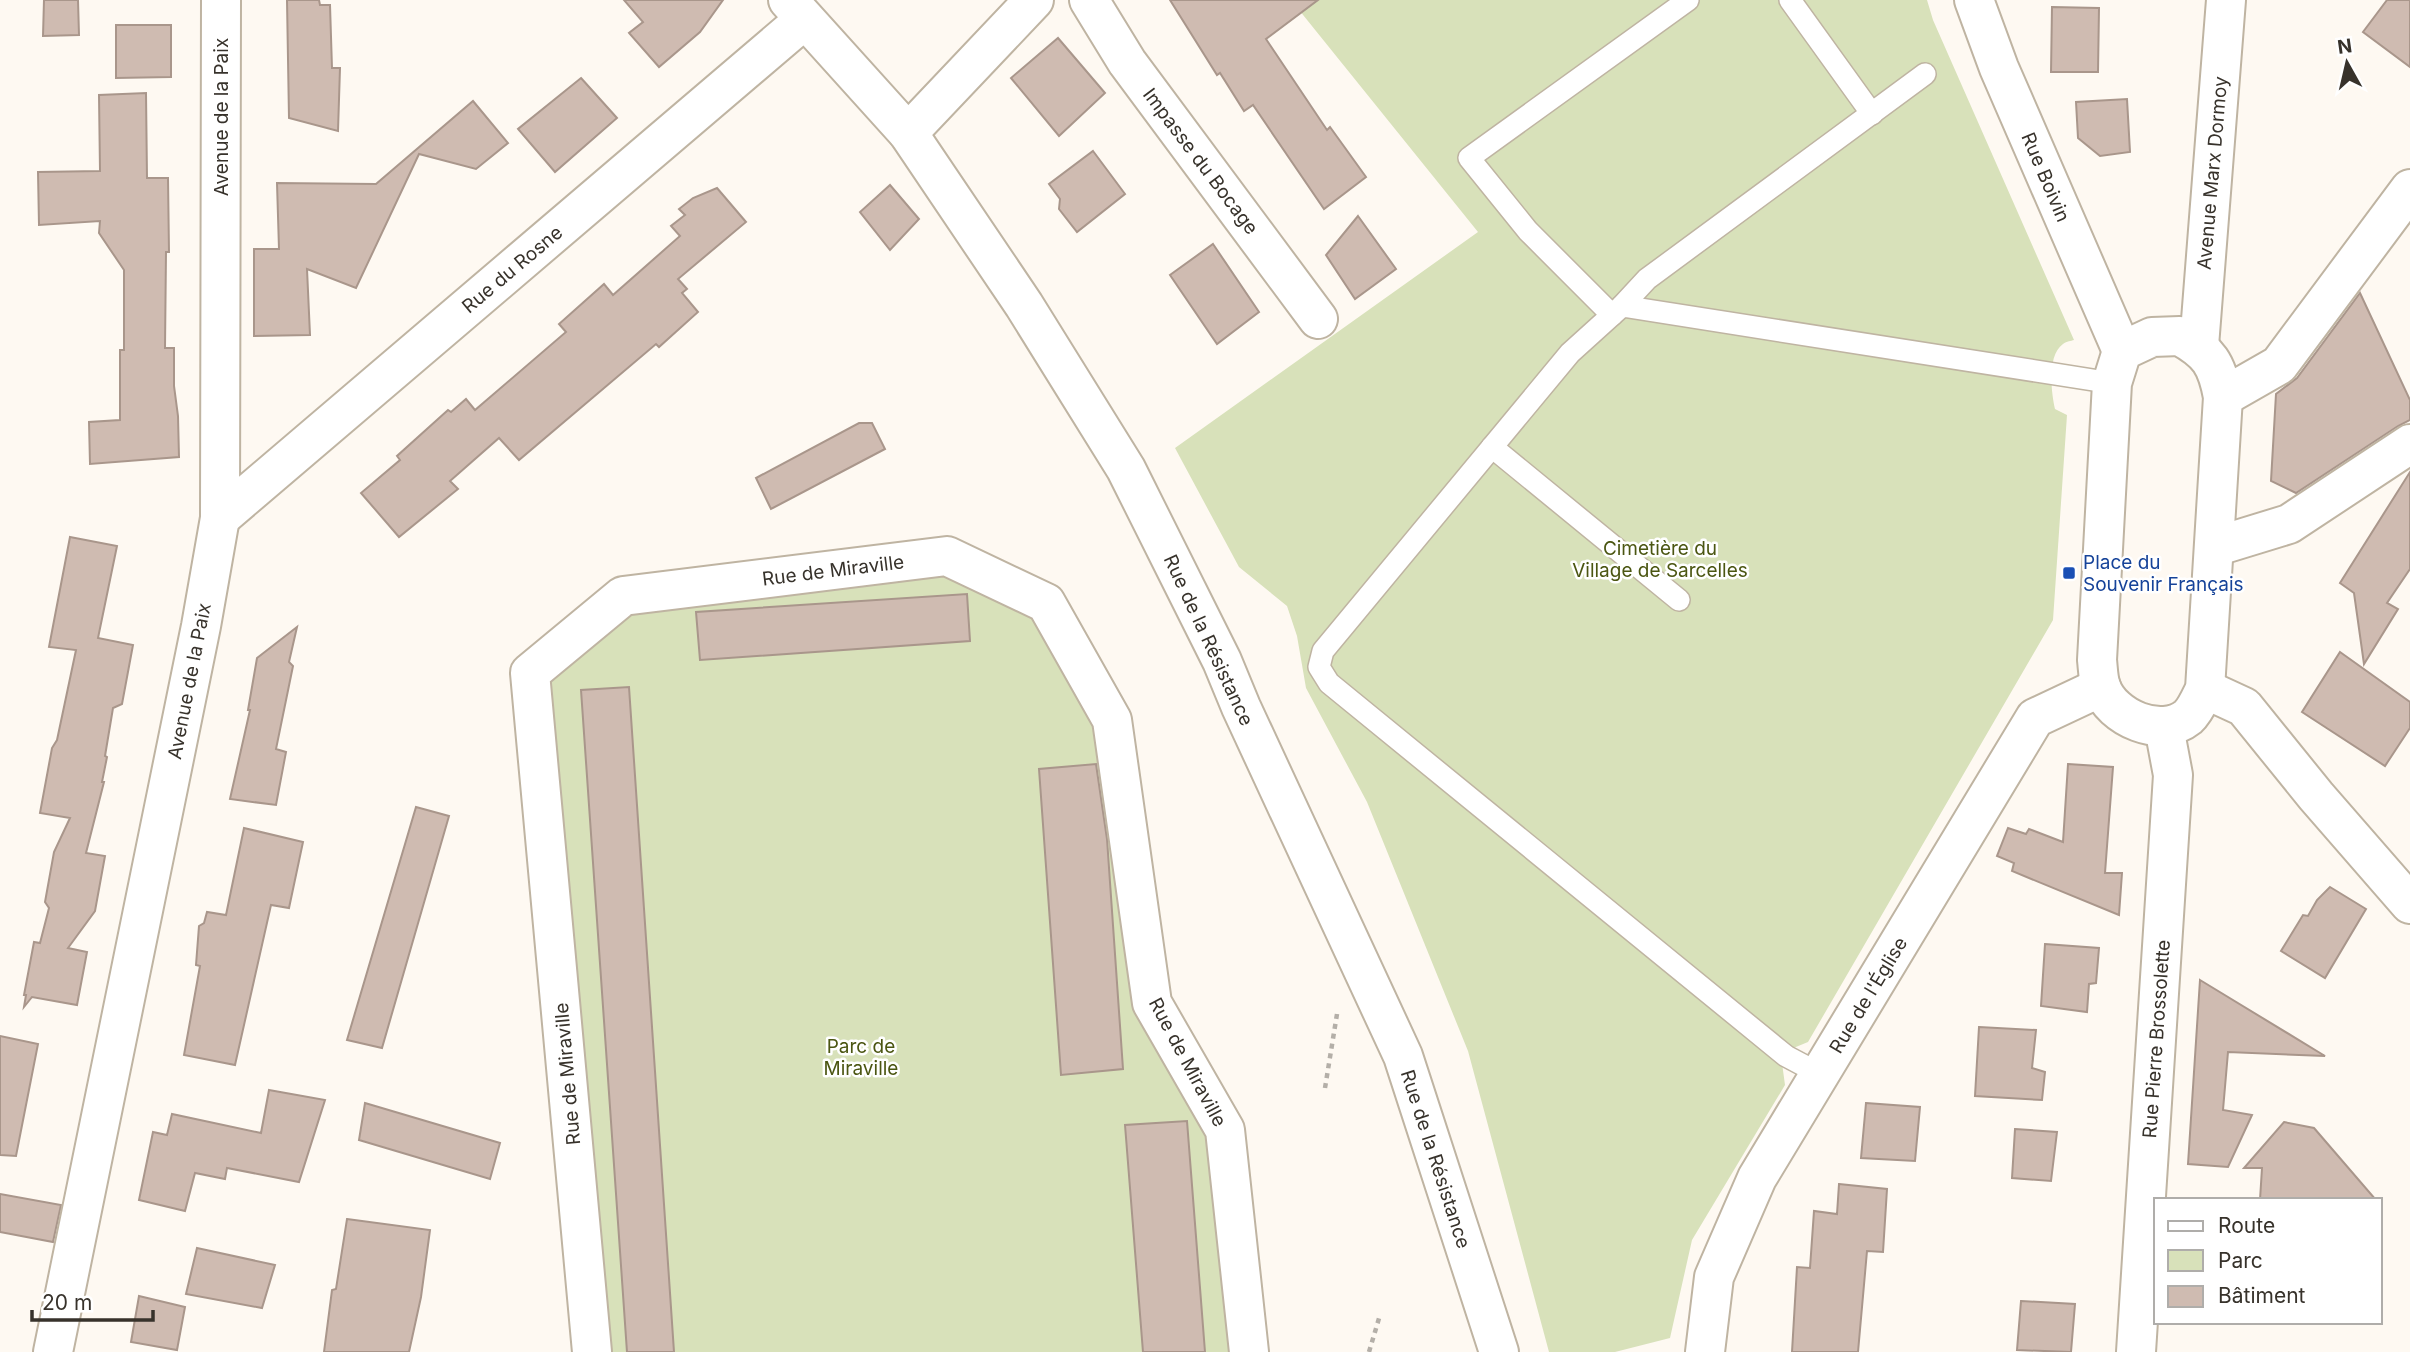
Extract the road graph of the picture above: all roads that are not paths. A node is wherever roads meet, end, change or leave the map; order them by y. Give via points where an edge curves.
1 (221, 0) edge
2 (1034, 0) edge
3 (1089, 0) edge
4 (1688, 0) edge
5 (1790, 0) edge
6 (1974, 0) edge
7 (2226, 0) edge
8 (796, 10) edge
9 (1925, 74) dead end
10 (1872, 114) junction
11 (908, 133) junction
12 (2410, 189) edge
13 (1617, 311) junction
14 (1318, 319) dead end
15 (2199, 346) junction
16 (2117, 367) junction
17 (2223, 397) junction
18 (2410, 444) edge
19 (1492, 447) junction
20 (220, 518) junction
21 (2214, 547) junction
22 (1679, 600) dead end
23 (2101, 687) junction
24 (2205, 689) junction
25 (2164, 727) junction
26 (2410, 904) edge
27 (1820, 1074) junction
28 (53, 1352) edge
29 (592, 1352) edge
30 (1249, 1352) edge
31 (1499, 1352) edge
32 (1705, 1352) edge
33 (2136, 1352) edge

1 - 20 street, Avenue de la Paix
2 - 11 street
3 - 14 street, Impasse du Bocage via 1127,62
4 - 13 lane via 1469,158 1528,231
5 - 10 lane
6 - 16 street, Rue Boivin
7 - 15 street, Avenue Marx Dormoy
8 - 11 street, Rue de la Résistance
8 - 20 street, Rue du Rosne
9 - 10 lane
10 - 13 lane via 1647,279
11 - 31 street, Rue de la Résistance via 1024,305 1126,469 1223,661 1402,1056
12 - 17 street via 2279,365
13 - 16 lane
13 - 19 lane via 1570,354
15 - 16 street via 2180,336 2152,337
15 - 17 street via 2219,375
16 - 23 street via 2097,660
17 - 21 street
18 - 21 street via 2289,524
19 - 22 lane
19 - 27 lane via 1323,651 1319,667 1329,683 1786,1056
20 - 28 street, Avenue de la Paix
21 - 24 street
23 - 25 street via 2111,703 2137,722
23 - 27 street, Rue de l'Église via 2035,718
24 - 25 street via 2189,717
24 - 26 street via 2244,707
25 - 33 street, Rue Pierre Brossolette via 2173,775
27 - 32 street, Rue de l'Église via 1758,1178 1714,1277
29 - 30 street, Rue de Miraville via 530,673 623,596 947,556 1046,603 1112,720 1152,1003 1225,1130

